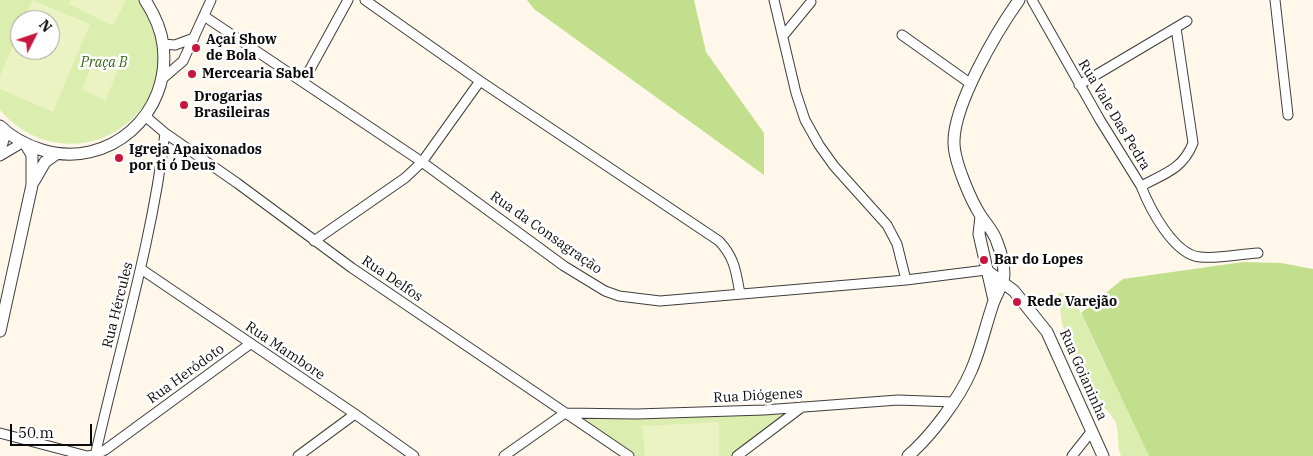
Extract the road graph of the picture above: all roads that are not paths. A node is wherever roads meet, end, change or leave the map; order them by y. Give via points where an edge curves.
1 (144, 0) edge
2 (211, 0) edge
3 (348, 0) edge
4 (365, 0) edge
5 (774, 0) edge
6 (1032, 0) edge
7 (1275, 0) edge
8 (811, 2) dead end
9 (1017, 2) edge
10 (204, 16) junction
11 (1187, 21) dead end
12 (1176, 28) junction
13 (902, 35) dead end
14 (783, 36) junction
15 (194, 38) junction
16 (163, 44) junction
17 (162, 79) junction
18 (480, 81) junction
19 (304, 82) junction
20 (971, 84) junction
21 (1079, 85) junction
22 (1288, 115) dead end
23 (145, 116) junction
24 (2, 128) edge
25 (165, 133) junction
26 (180, 143) junction
27 (24, 144) junction
28 (0, 154) edge
29 (56, 154) junction
30 (162, 159) junction
31 (422, 162) junction
32 (32, 185) junction
33 (1141, 186) junction
34 (981, 216) junction
35 (314, 241) junction
36 (1258, 253) dead end
37 (141, 269) junction
38 (986, 270) junction
39 (906, 280) junction
40 (1003, 281) junction
41 (740, 294) junction
42 (994, 300) junction
43 (0, 331) edge
44 (250, 344) junction
45 (953, 402) junction
46 (802, 407) junction
47 (565, 413) junction
48 (355, 414) junction
49 (1091, 432) junction
50 (0, 433) edge
51 (95, 455) edge
52 (298, 456) edge
53 (414, 456) edge
54 (504, 456) edge
55 (629, 456) edge
56 (738, 456) edge
57 (908, 456) edge
58 (1072, 456) edge
59 (1103, 456) edge

1 - 16 street via 156,20
2 - 10 street
3 - 19 street
4 - 18 street
5 - 14 street
6 - 21 street, Rua Vale Das Pedra
7 - 22 street
8 - 14 street
9 - 20 street
10 - 15 street
10 - 19 street, Rua da Consagração
11 - 12 street
12 - 21 street
12 - 33 street, Rua Vale Das Pedra via 1193,143 1188,156 1178,166
13 - 20 street
14 - 39 street via 805,120 834,166 887,225 897,244
15 - 16 street
15 - 17 street via 183,61
16 - 17 street
17 - 23 street via 156,99
18 - 31 street
18 - 41 street via 719,241 734,262
19 - 31 street, Rua da Consagração
20 - 34 street via 954,128 953,144 958,164
21 - 33 street, Rua Vale Das Pedra
23 - 25 street, Rua Delfos
23 - 29 street via 127,135 101,149 71,155
24 - 27 street
24 - 28 street via 4,140
25 - 26 street, Rua Delfos
25 - 30 street, Rua Hércules
26 - 30 street
26 - 35 street, Rua Delfos
27 - 28 street
27 - 29 street
27 - 32 street via 32,155
29 - 32 street via 45,162
30 - 37 street, Rua Hércules
31 - 35 street via 405,178
31 - 41 street, Rua da Consagração via 564,266 605,291 660,301
32 - 43 street
33 - 36 street via 1173,242 1188,255 1200,258
34 - 38 street via 979,234
34 - 40 street via 997,241 1003,262
35 - 47 street, Rua Delfos
37 - 44 street, Rua Mambore
37 - 51 street, Rua Hércules
38 - 39 street, Rua da Consagração
38 - 40 street, Rua Goianinha
38 - 42 street
39 - 41 street, Rua da Consagração
40 - 42 street
40 - 49 street, Rua Goianinha via 1048,332
42 - 45 street via 970,372
44 - 48 street, Rua Mambore
44 - 51 street, Rua Heródoto
45 - 46 street, Rua Diógenes via 898,400
45 - 57 street
46 - 47 street, Rua Diógenes via 636,414
46 - 56 street
47 - 54 street
47 - 55 street, Rua Delfos
48 - 52 street
48 - 53 street, Rua Mambore
49 - 58 street
49 - 59 street, Rua Goianinha
50 - 51 street via 87,456

